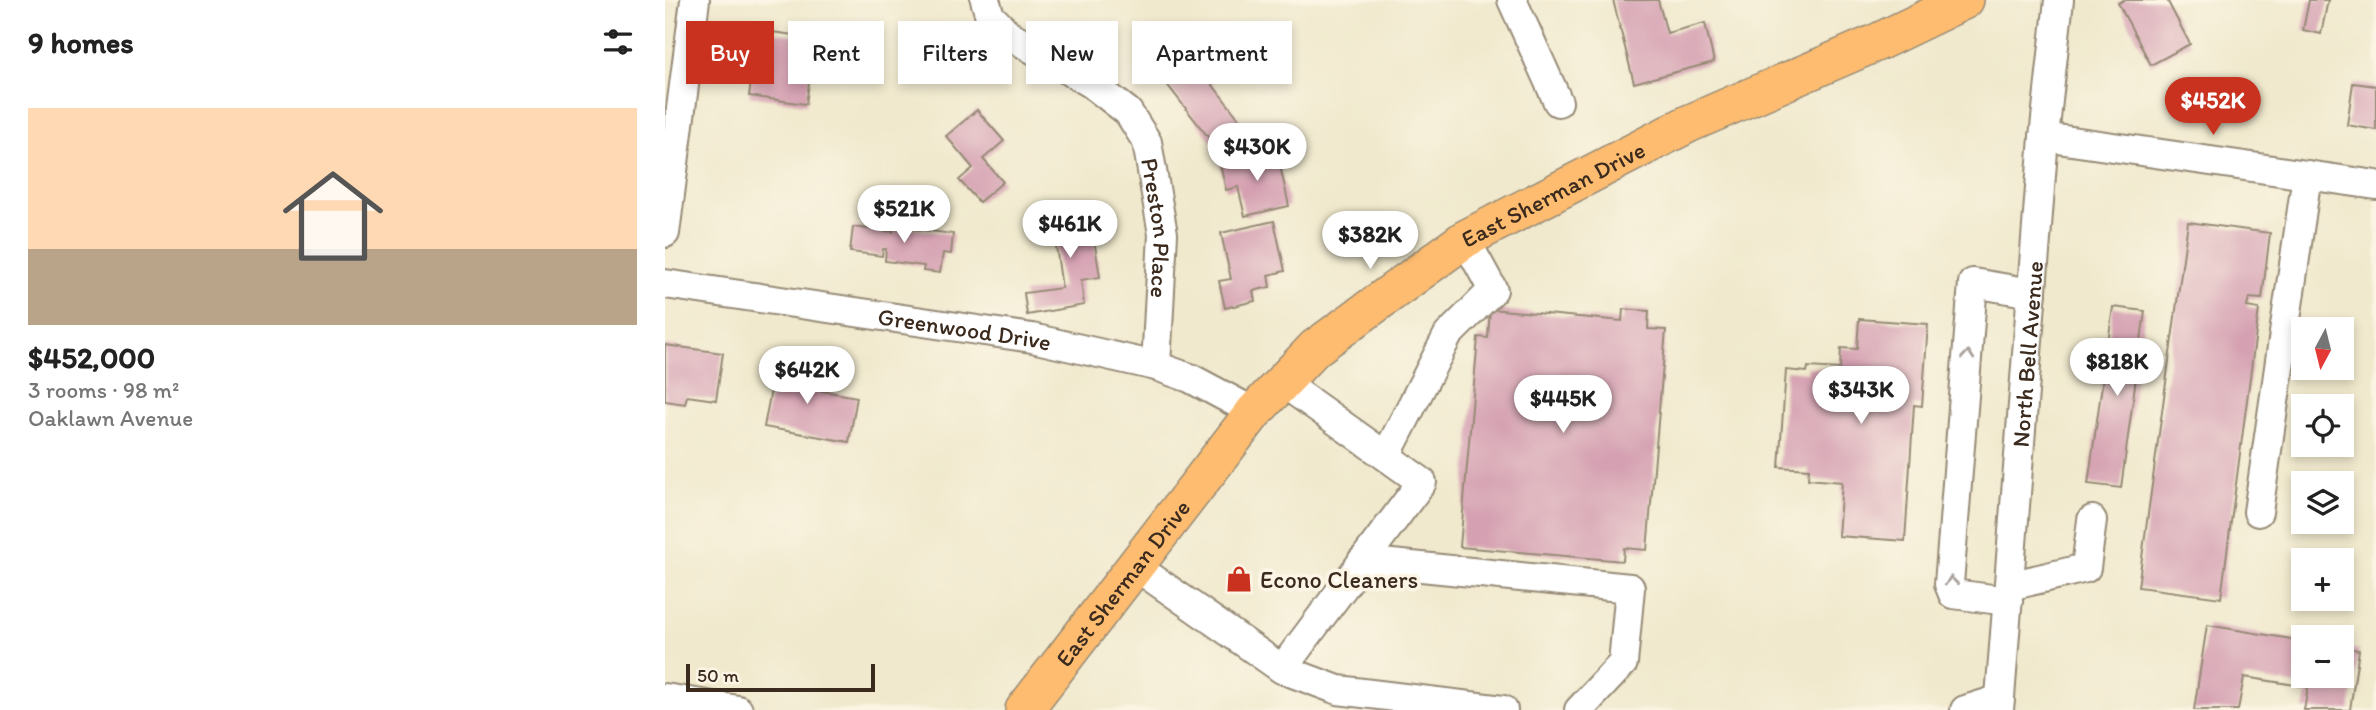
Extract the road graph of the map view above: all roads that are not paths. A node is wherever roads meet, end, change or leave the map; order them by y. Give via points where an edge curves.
1 (695, 0) edge
2 (985, 0) edge
3 (1512, 0) edge
4 (1965, 0) edge
5 (2059, 0) edge
6 (1558, 102) dead end
7 (2044, 137) junction
8 (2307, 175) junction
9 (2376, 185) edge
10 (665, 233) edge
11 (1465, 239) junction
12 (665, 284) edge
13 (2032, 293) junction
14 (1156, 366) junction
15 (1282, 382) junction
16 (1254, 412) junction
17 (1386, 456) junction
18 (2259, 512) dead end
19 (2092, 520) dead end
20 (1362, 561) junction
21 (1135, 566) junction
22 (2008, 594) junction
23 (1282, 669) junction
24 (665, 698) edge
25 (1999, 705) edge
26 (738, 710) edge
27 (1024, 710) edge
28 (1503, 710) edge
29 (1580, 710) edge
30 (1965, 710) edge

1 - 10 street
2 - 14 street, Preston Place via 990,16 1009,35 1092,84 1128,112 1147,142 1163,234
3 - 6 street
4 - 11 main road, East Sherman Drive via 1688,124
5 - 7 street, North Bell Avenue
7 - 8 street
7 - 13 street, North Bell Avenue
8 - 9 street
8 - 18 street
11 - 15 main road, East Sherman Drive via 1315,348
11 - 17 street via 1493,290 1448,335
12 - 14 street, Greenwood Drive via 1032,338
13 - 22 street, North Bell Avenue
22 -> 13 street via 1953,594 1949,584 1973,283
14 - 16 street, Greenwood Drive via 1190,378
15 - 16 main road, East Sherman Drive
15 - 17 street
16 - 21 main road, East Sherman Drive
17 - 20 street via 1422,482
19 - 22 street via 2086,568
20 - 23 street
20 - 29 street via 1630,588 1623,663
21 - 23 street
21 - 27 main road, East Sherman Drive
22 - 25 street, North Bell Avenue
23 - 28 street via 1338,690
24 - 26 street
25 - 30 street

